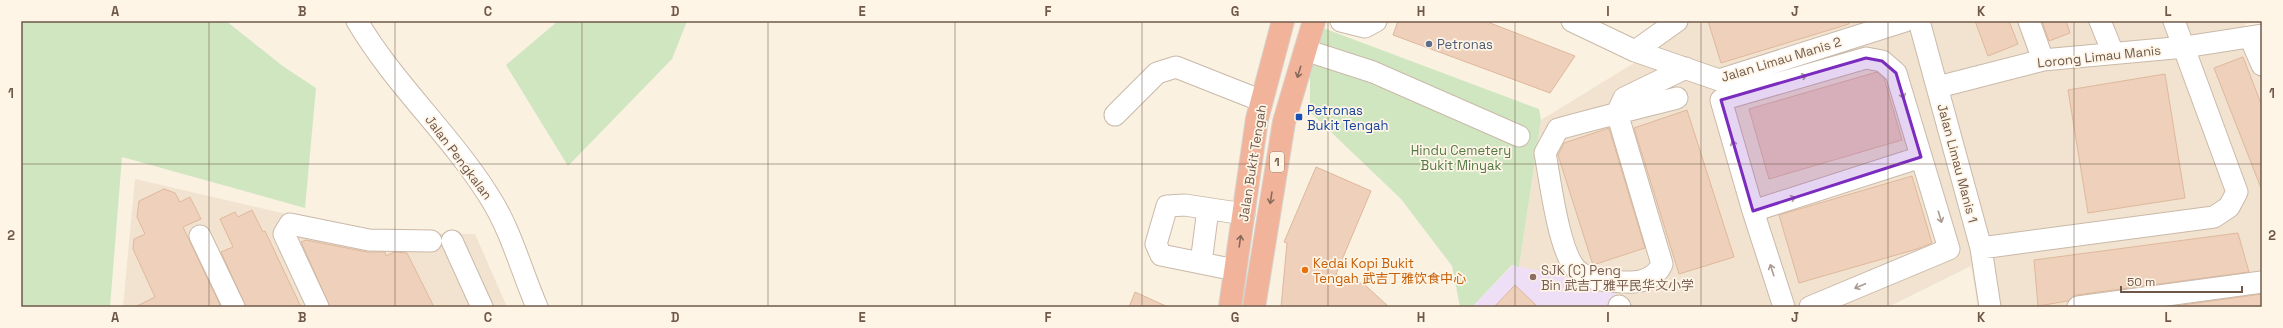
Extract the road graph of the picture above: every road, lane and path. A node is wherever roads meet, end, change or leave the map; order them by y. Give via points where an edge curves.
1 (357, 21) edge
2 (1283, 21) edge
3 (1314, 21) edge
4 (1341, 21) edge
5 (1376, 21) edge
6 (1572, 21) edge
7 (1677, 21) edge
8 (1905, 21) edge
9 (1919, 21) edge
10 (2029, 21) edge
11 (2100, 21) edge
12 (2174, 21) edge
13 (2256, 36) edge
14 (2185, 47) junction
15 (1305, 50) junction
16 (1635, 50) junction
17 (2113, 53) junction
18 (2043, 60) junction
19 (2262, 65) edge
20 (1686, 68) junction
21 (1938, 86) junction
22 (1677, 98) dead end
23 (1262, 101) junction
24 (1617, 113) junction
25 (1114, 115) dead end
26 (1519, 136) dead end
27 (1921, 157) junction
28 (1208, 209) junction
29 (1753, 210) junction
30 (1244, 214) junction
31 (200, 236) dead end
32 (1979, 242) junction
33 (1949, 249) junction
34 (1201, 263) junction
35 (1235, 270) junction
36 (2262, 282) edge
37 (1255, 303) edge
38 (234, 307) edge
39 (318, 307) edge
40 (482, 307) edge
41 (537, 307) edge
42 (1230, 307) edge
43 (1784, 307) edge
44 (1810, 307) edge
45 (1990, 307) edge
46 (2078, 307) edge

1 - 41 street, Jalan Pengkalan via 384,61 489,195 504,221
2 - 23 highway, Jalan Bukit Tengah / 1
3 - 15 highway, Jalan Bukit Tengah / 1
4 - 5 street via 1364,28
6 - 16 street, Jalan Limau Manis 2
7 - 16 street
8 - 20 street, Jalan Limau Manis 2 via 1719,80
9 - 21 street, Jalan Limau Manis 1
10 - 18 street
11 - 17 street
12 - 14 street
13 - 14 street, Lorong Limau Manis
13 - 19 street
14 - 17 street, Lorong Limau Manis
14 - 32 street via 2238,192 2229,207 2214,217
15 - 26 street via 1373,72
15 -> 37 highway, Jalan Bukit Tengah / 1 via 1284,122
16 - 20 street, Jalan Limau Manis 2
17 - 18 street, Lorong Limau Manis
18 - 21 street, Lorong Limau Manis
20 - 24 street via 1624,98
21 - 32 street, Jalan Limau Manis 1
22 - 24 street
23 - 25 street via 1176,67 1157,73
23 - 30 highway, Jalan Bukit Tengah / 1
24 - 24 street via 1558,129 1545,153 1564,247 1577,270 1596,280 1633,283 1652,277 1662,264
29 -> 27 street
29 -> 27 street via 1721,100 1866,58 1882,61 1896,73
27 -> 33 street
28 - 30 street
28 - 34 street
28 - 34 street via 1185,205 1167,206 1156,244 1161,255
43 -> 29 street
35 -> 30 highway, Jalan Bukit Tengah / 1
31 - 38 street
32 - 33 street
32 - 45 street, Jalan Limau Manis 1
33 -> 44 street
34 - 35 street
35 - 42 highway, Jalan Bukit Tengah / 1
36 - 46 street
39 - 40 street via 284,234 290,224 369,240 442,241

